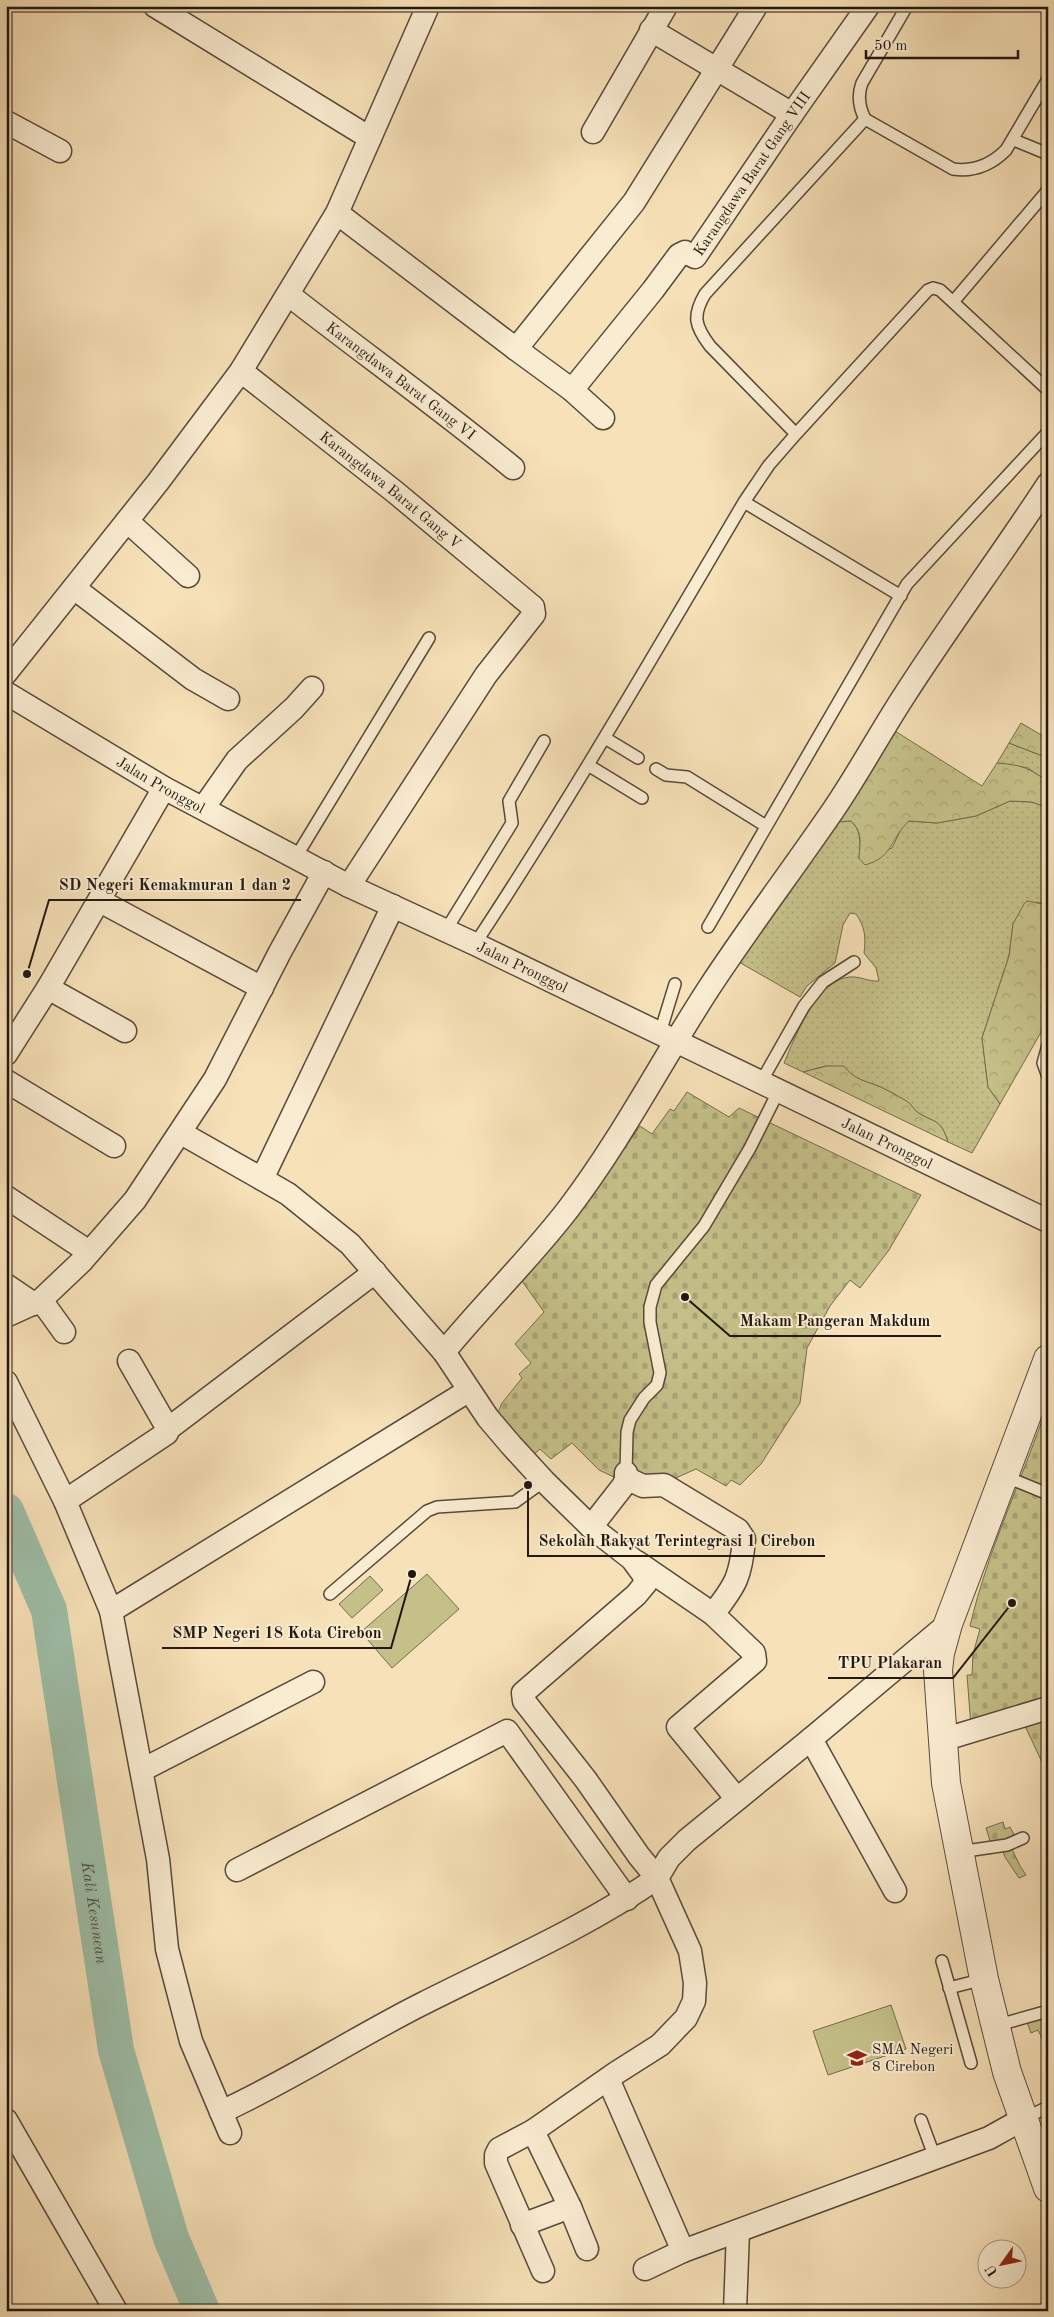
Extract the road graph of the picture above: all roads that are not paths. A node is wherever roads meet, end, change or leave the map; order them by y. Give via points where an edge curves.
1 (156, 6) edge
2 (428, 6) edge
3 (666, 6) edge
4 (756, 6) edge
5 (868, 6) edge
6 (907, 6) edge
7 (651, 30) junction
8 (717, 69) junction
9 (1048, 79) edge
10 (792, 114) junction
11 (865, 119) junction
12 (6, 122) edge
13 (593, 132) dead end
14 (370, 138) junction
15 (1014, 140) junction
16 (60, 151) dead end
17 (1048, 154) edge
18 (1048, 190) edge
19 (337, 213) junction
20 (289, 295) junction
21 (954, 302) junction
22 (516, 349) junction
23 (241, 371) junction
24 (572, 390) junction
25 (1048, 390) edge
26 (604, 418) dead end
27 (1048, 432) edge
28 (796, 434) junction
29 (513, 468) dead end
30 (1048, 484) edge
31 (744, 502) junction
32 (127, 521) junction
33 (188, 576) dead end
34 (74, 588) junction
35 (901, 596) junction
36 (429, 638) dead end
37 (6, 673) edge
38 (312, 688) dead end
39 (6, 693) edge
40 (228, 699) dead end
41 (605, 738) junction
42 (544, 741) dead end
43 (638, 758) dead end
44 (588, 765) junction
45 (656, 769) dead end
46 (164, 788) junction
47 (642, 798) dead end
48 (204, 807) junction
49 (766, 826) junction
50 (296, 857) junction
51 (324, 872) junction
52 (349, 886) junction
53 (100, 901) junction
54 (393, 906) junction
55 (708, 926) dead end
56 (446, 930) junction
57 (475, 944) junction
58 (854, 962) dead end
59 (675, 984) dead end
60 (48, 988) junction
61 (262, 988) junction
62 (125, 1031) dead end
63 (668, 1037) junction
64 (1048, 1045) edge
65 (8, 1047) edge
66 (1048, 1077) edge
67 (6, 1081) edge
68 (770, 1086) junction
69 (181, 1133) junction
70 (114, 1146) dead end
71 (262, 1179) junction
72 (6, 1197) edge
73 (1048, 1221) edge
74 (89, 1252) junction
75 (375, 1272) junction
76 (6, 1285) edge
77 (38, 1302) junction
78 (6, 1316) edge
79 (64, 1332) dead end
80 (444, 1352) junction
81 (1048, 1358) edge
82 (129, 1361) dead end
83 (6, 1382) edge
84 (468, 1390) junction
85 (168, 1430) junction
86 (626, 1476) junction
87 (1004, 1476) junction
88 (544, 1481) junction
89 (1048, 1494) edge
90 (66, 1501) junction
91 (591, 1527) junction
92 (632, 1559) junction
93 (330, 1594) dead end
94 (112, 1611) junction
95 (714, 1614) junction
96 (948, 1624) junction
97 (313, 1682) dead end
98 (1048, 1708) edge
99 (812, 1739) junction
100 (942, 1740) junction
101 (142, 1770) junction
102 (737, 1799) junction
103 (1023, 1838) dead end
104 (959, 1852) junction
105 (237, 1870) dead end
106 (657, 1878) junction
107 (895, 1891) dead end
108 (627, 1899) junction
109 (942, 1961) dead end
110 (984, 1979) junction
111 (949, 1988) junction
112 (1048, 2011) edge
113 (995, 2026) junction
114 (971, 2063) dead end
115 (608, 2078) junction
116 (1048, 2107) edge
117 (221, 2112) junction
118 (1023, 2119) junction
119 (6, 2120) edge
120 (921, 2120) dead end
121 (533, 2131) junction
122 (230, 2133) dead end
123 (934, 2158) junction
124 (1048, 2188) edge
125 (570, 2207) junction
126 (522, 2226) junction
127 (738, 2231) junction
128 (587, 2249) dead end
129 (683, 2251) junction
130 (645, 2269) dead end
131 (543, 2271) dead end
132 (116, 2311) edge
133 (735, 2311) edge

1 - 14 street
2 - 14 street
3 - 7 street
4 - 8 street
5 - 10 street, Karangdawa Barat Gang VIII
6 - 11 lane via 862,83 859,100
7 - 8 street
7 - 13 street
8 - 10 street
8 - 22 street via 634,202
9 - 15 lane
10 - 24 street, Karangdawa Barat Gang VIII via 696,257 685,252 679,255
11 - 15 lane via 953,169 966,171 997,160
11 - 28 lane via 705,294 697,307 698,327 710,346
12 - 16 street
14 - 19 street
15 - 17 lane
18 - 21 lane
19 - 20 street
19 - 22 street
20 - 23 street
20 - 29 street, Karangdawa Barat Gang VI
21 - 25 lane
21 - 28 lane via 940,290 928,290
22 - 24 street
23 - 32 street
23 - 52 street, Karangdawa Barat Gang V via 530,604 534,614 486,675
24 - 26 street
27 - 35 lane via 907,584
28 - 31 lane via 769,465
30 - 63 street via 904,695 836,806 709,987
31 - 35 lane
31 - 41 lane
32 - 33 street
32 - 34 street
34 - 37 street
34 - 40 street via 193,679
35 - 49 lane
36 - 50 lane
38 - 48 street via 237,760
39 - 46 street, Jalan Pronggol
41 - 43 lane
41 - 44 lane
42 - 56 lane via 509,801 512,823
44 - 47 lane
44 - 57 lane
45 - 49 lane via 666,775 687,777
46 - 48 street, Jalan Pronggol
46 - 53 street
48 - 50 street, Jalan Pronggol
49 - 55 lane
50 - 51 street, Jalan Pronggol
51 - 52 street, Jalan Pronggol
51 - 61 street
52 - 54 street, Jalan Pronggol
53 - 60 street
53 - 61 street
54 - 56 street, Jalan Pronggol
54 - 71 street
56 - 57 street, Jalan Pronggol
57 - 63 street, Jalan Pronggol
58 - 68 lane via 823,982 804,1006
59 - 63 lane
60 - 62 street
60 - 65 street
61 - 69 street via 215,1079
63 - 68 street, Jalan Pronggol
63 - 80 street via 624,1128 571,1206
64 - 66 lane via 1043,1063
67 - 70 street
68 - 73 street, Jalan Pronggol
68 - 86 lane via 750,1148 704,1226 656,1284 650,1322 660,1373 657,1384 630,1420
69 - 71 street
69 - 74 street via 135,1200
71 - 75 street via 288,1194 343,1238
72 - 74 street
74 - 77 street
75 - 80 street
75 - 85 street
76 - 77 street
77 - 78 street
77 - 79 street
80 - 84 street
81 - 87 street
82 - 85 street
83 - 90 street
84 - 88 street via 488,1418
84 - 94 street
85 - 90 street
86 - 91 street via 623,1486
86 - 95 street via 643,1486 664,1485 738,1530 744,1539 741,1572
87 - 89 lane
87 - 96 street
88 - 91 street
88 - 93 lane via 516,1502 437,1507 427,1511
90 - 94 street
91 - 92 street
92 - 95 street
92 - 106 street via 646,1583 636,1596 523,1696
94 - 101 street
95 - 102 street via 754,1653 755,1661 678,1727
96 - 99 street
96 - 100 street via 938,1670
97 - 101 street
98 - 100 street
99 - 102 street
99 - 107 street
100 - 104 street
101 - 117 street via 158,1859 167,1949 192,2041
102 - 106 street via 687,1840 669,1858
103 - 104 lane via 1007,1845
104 - 110 street
105 - 108 street via 506,1731
106 - 108 street
106 - 115 street via 690,1951 694,2001 686,2018 660,2045
108 - 117 street
109 - 111 lane
110 - 111 lane
110 - 113 street
111 - 114 lane
112 - 113 lane
113 - 118 street
115 - 121 street
115 - 129 street
116 - 118 lane
117 - 122 street
118 - 123 street via 989,2138
118 - 124 street
119 - 132 street
120 - 123 lane
121 - 125 street
121 - 126 street via 499,2149 496,2155 496,2163
123 - 127 street
125 - 126 street
125 - 128 street
126 - 131 street
127 - 129 street
127 - 133 street
129 - 130 street

